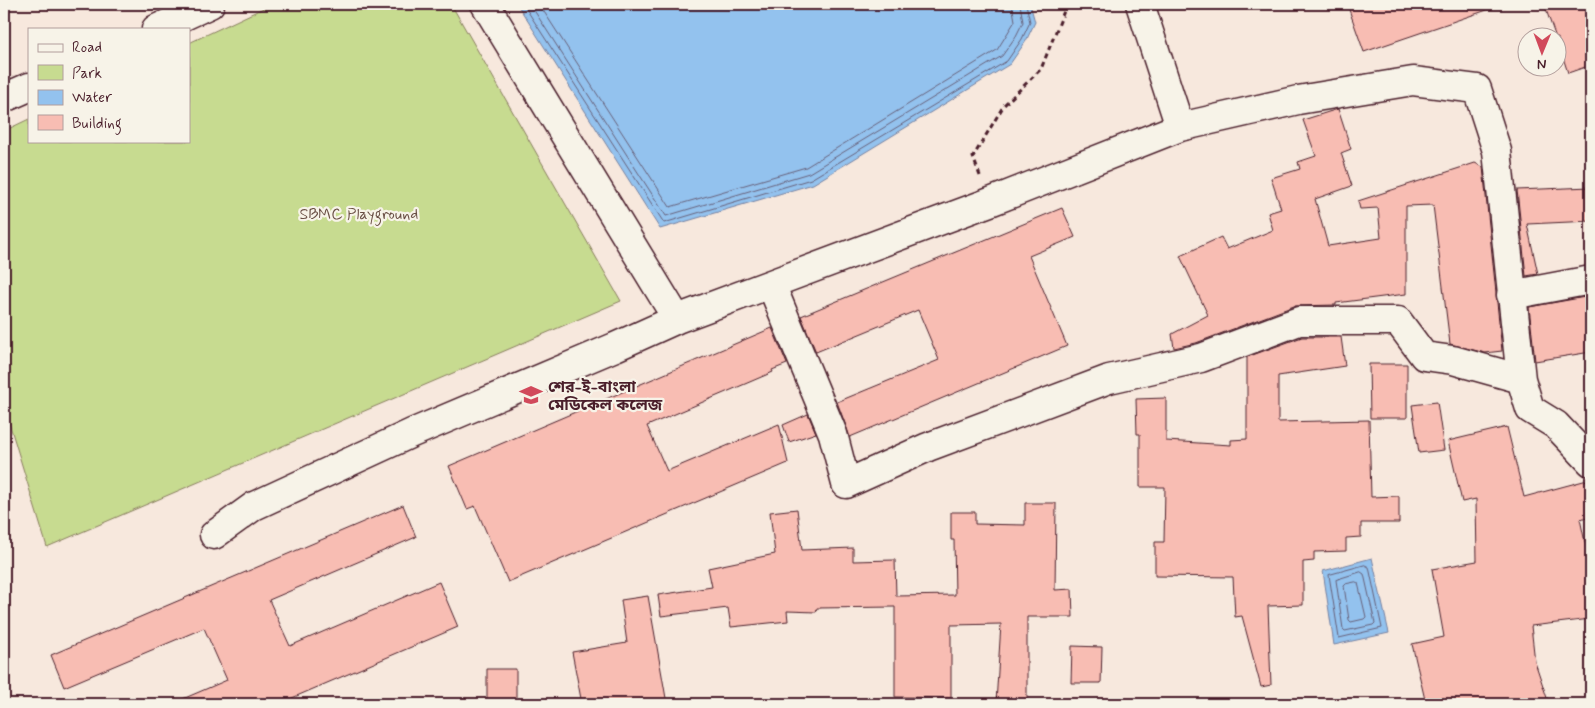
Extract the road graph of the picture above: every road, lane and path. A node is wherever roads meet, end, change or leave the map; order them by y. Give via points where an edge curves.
1 (210, 4) edge
2 (485, 4) edge
3 (1065, 4) edge
4 (1140, 4) edge
5 (158, 28) edge
6 (28, 87) edge
7 (4, 98) edge
8 (1180, 127) junction
9 (990, 202) junction
10 (1591, 280) edge
11 (771, 284) junction
12 (1511, 295) junction
13 (677, 319) junction
14 (1521, 379) junction
15 (1591, 462) edge
16 (214, 535) dead end

1 - 5 street
2 - 13 street
3 - 9 path via 1041,69 1004,105 974,157
4 - 8 street
6 - 7 street
8 - 9 street
8 - 12 street via 1298,100 1413,81 1476,89 1497,151
9 - 11 street
10 - 12 street
11 - 13 street
11 - 14 street via 833,434 846,484 928,447 1109,379 1201,358 1299,321 1398,321 1424,356 1453,360
12 - 14 street
13 - 16 street via 412,433 254,506
14 - 15 street via 1530,408 1556,425

